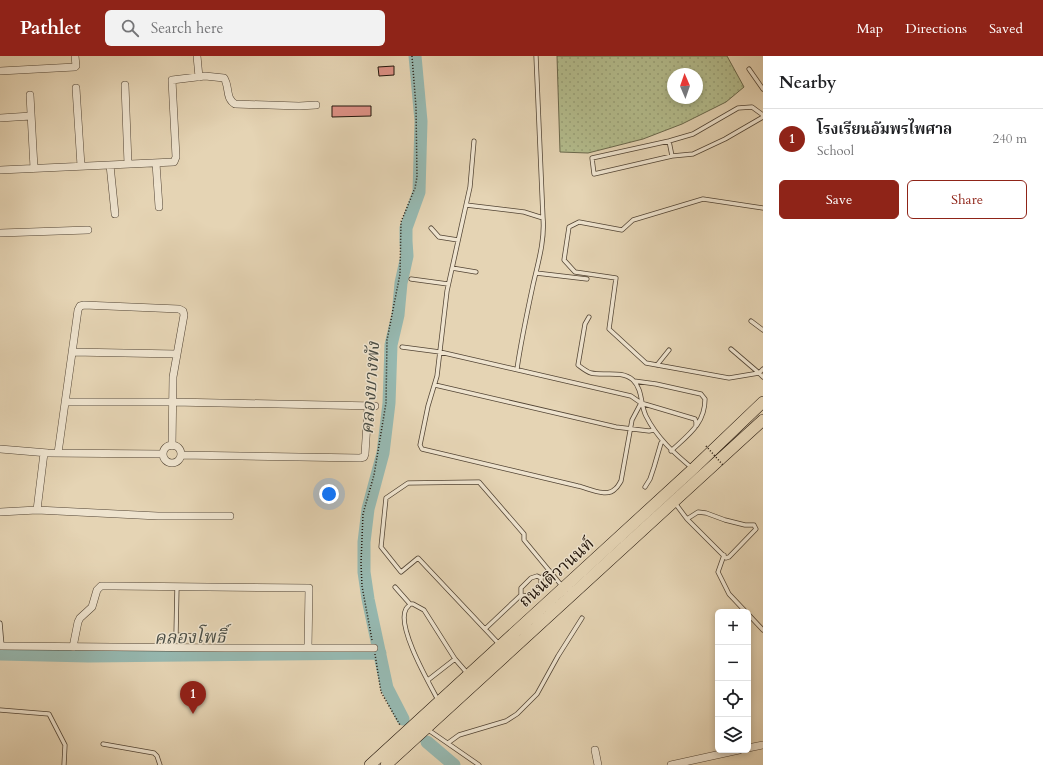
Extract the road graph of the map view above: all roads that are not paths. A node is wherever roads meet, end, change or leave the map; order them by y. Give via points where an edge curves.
1 (75, 56) edge
2 (197, 56) edge
3 (536, 56) edge
4 (749, 69) dead end
5 (0, 71) edge
6 (199, 77) junction
7 (125, 85) dead end
8 (76, 88) dead end
9 (763, 90) edge
10 (30, 95) dead end
11 (316, 104) dead end
12 (31, 116) junction
13 (763, 116) edge
14 (0, 118) edge
15 (474, 141) dead end
16 (669, 141) junction
17 (672, 156) junction
18 (156, 163) junction
19 (128, 164) junction
20 (110, 165) junction
21 (81, 166) junction
22 (34, 168) junction
23 (0, 170) edge
24 (466, 205) junction
25 (160, 206) dead end
26 (763, 208) edge
27 (115, 214) dead end
28 (543, 218) junction
29 (431, 228) dead end
30 (88, 230) dead end
31 (0, 233) edge
32 (458, 240) junction
33 (452, 268) junction
34 (476, 272) dead end
35 (536, 272) junction
36 (411, 279) dead end
37 (587, 279) dead end
38 (448, 284) junction
39 (589, 316) dead end
40 (751, 321) dead end
41 (763, 330) edge
42 (402, 347) dead end
43 (731, 349) dead end
44 (669, 350) dead end
45 (72, 352) junction
46 (440, 352) junction
47 (177, 354) junction
48 (657, 365) junction
49 (516, 369) junction
50 (763, 369) edge
51 (759, 373) junction
52 (763, 377) edge
53 (634, 381) junction
54 (435, 385) junction
55 (65, 402) junction
56 (173, 402) junction
57 (763, 402) edge
58 (641, 403) junction
59 (763, 420) edge
60 (696, 426) junction
61 (630, 429) junction
62 (654, 430) junction
63 (663, 441) junction
64 (172, 446) junction
65 (0, 449) edge
66 (672, 451) junction
67 (44, 452) junction
68 (58, 453) junction
69 (163, 454) junction
70 (181, 455) junction
71 (693, 475) junction
72 (645, 487) dead end
73 (674, 502) junction
74 (37, 510) junction
75 (0, 512) edge
76 (230, 516) dead end
77 (687, 519) junction
78 (724, 555) junction
79 (550, 570) junction
80 (541, 578) junction
81 (177, 586) junction
82 (395, 587) dead end
83 (564, 588) junction
84 (521, 595) junction
85 (410, 604) junction
86 (743, 609) edge
87 (751, 617) edge
88 (582, 618) dead end
89 (0, 623) edge
90 (485, 629) junction
91 (763, 630) edge
92 (194, 636) dead end
93 (1, 646) edge
94 (74, 646) junction
95 (501, 646) junction
96 (308, 648) junction
97 (374, 648) road end
98 (455, 659) junction
99 (469, 675) junction
100 (428, 680) junction
101 (439, 702) junction
102 (0, 710) edge
103 (426, 728) junction
104 (448, 743) junction
105 (102, 744) dead end
106 (763, 745) edge
107 (751, 747) edge
108 (595, 750) dead end
109 (725, 753) edge
110 (64, 765) edge
111 (160, 765) edge
112 (370, 765) edge
113 (386, 765) edge
114 (480, 765) edge
115 (598, 765) edge
116 (671, 765) edge

1 - 5 street via 75,67
2 - 6 street
3 - 28 lane
4 - 9 lane
6 - 11 street via 224,78 229,98 235,104
6 - 18 street via 172,80 176,160
7 - 19 street
8 - 21 street
10 - 12 street
12 - 14 street
12 - 22 street
13 - 16 lane via 752,107 738,108 693,134
13 - 17 lane via 726,139 693,154
15 - 24 lane
16 - 17 lane
16 - 17 lane via 592,158 594,174
18 - 19 street
18 - 25 street
19 - 20 street
20 - 21 street
20 - 27 street
21 - 22 street
22 - 23 street
24 - 28 lane via 524,212
24 - 32 lane
26 - 48 lane via 703,199 633,220 622,230 579,222 569,228 564,260 575,272 616,278 609,329 646,363
28 - 35 lane via 544,226
29 - 32 lane via 440,237
30 - 31 street
32 - 33 lane
33 - 34 lane
33 - 38 lane
35 - 37 lane
35 - 49 lane
36 - 38 lane
38 - 46 lane
39 - 53 lane via 585,324 578,365 591,373 625,376
40 - 41 lane
42 - 46 lane
43 - 51 lane
44 - 48 lane
45 - 47 street
45 - 47 street via 78,310 84,305 183,311
45 - 55 street
46 - 49 lane
46 - 54 lane
47 - 56 street via 173,377
48 - 51 lane via 730,378
49 - 58 lane via 631,396
50 - 51 lane
51 - 52 lane
53 - 58 lane via 639,388
53 - 60 lane via 701,394 705,404
54 - 61 lane
54 - 61 lane via 428,406 420,445 422,448 603,493 611,493 621,481
55 - 56 street
55 - 68 street
56 - 64 street
56 - 70 street via 371,406 364,457
57 - 71 main road, ถนนติวานนท์
58 - 60 lane via 695,419
58 - 61 lane
58 - 62 lane
59 - 71 main road, ถนนติวานนท์
60 - 66 lane
61 - 62 lane
62 - 63 lane
63 - 66 lane
63 - 72 lane via 650,480
64 - 69 street via 166,448
64 - 70 street via 178,448
65 - 67 street
66 - 71 lane
67 - 68 street
67 - 74 street
68 - 69 street
69 - 70 street via 165,460 171,463 178,461
71 - 73 main road, ถนนติวานนท์
71 - 83 main road, ถนนติวานนท์
73 - 77 lane
73 - 103 main road, ถนนติวานนท์
74 - 75 street
74 - 76 street via 158,516
77 - 78 lane
77 - 78 lane via 698,512 754,526 756,530 728,557
78 - 86 lane via 718,572 729,594
79 - 80 lane
79 - 83 lane
79 - 90 lane via 524,540 524,534 479,482 408,484 386,498 381,547 401,572 418,558
80 - 84 lane via 541,586 530,595
80 - 84 lane via 531,578 521,588
81 - 92 lane via 176,635
81 - 94 street via 98,588 92,607 78,622
81 - 96 street via 309,588
82 - 85 lane
83 - 95 main road, ถนนติวานนท์
84 - 90 lane
85 - 98 lane via 424,610
85 - 100 lane via 405,610 404,627
87 - 91 lane
88 - 104 lane via 537,694 517,714 500,723 459,735
89 - 93 lane
90 - 95 lane
93 - 94 street
94 - 96 street
95 - 99 main road, ถนนติวานนท์
96 - 97 street
98 - 99 lane
98 - 100 lane
99 - 101 main road, ถนนติวานนท์
100 - 101 lane
101 - 112 main road, ถนนติวานนท์
102 - 110 lane via 49,714 65,745
103 - 104 lane
103 - 113 main road, ถนนติวานนท์
104 - 114 lane
105 - 111 lane via 154,754
106 - 107 street
108 - 115 street
109 - 116 street

